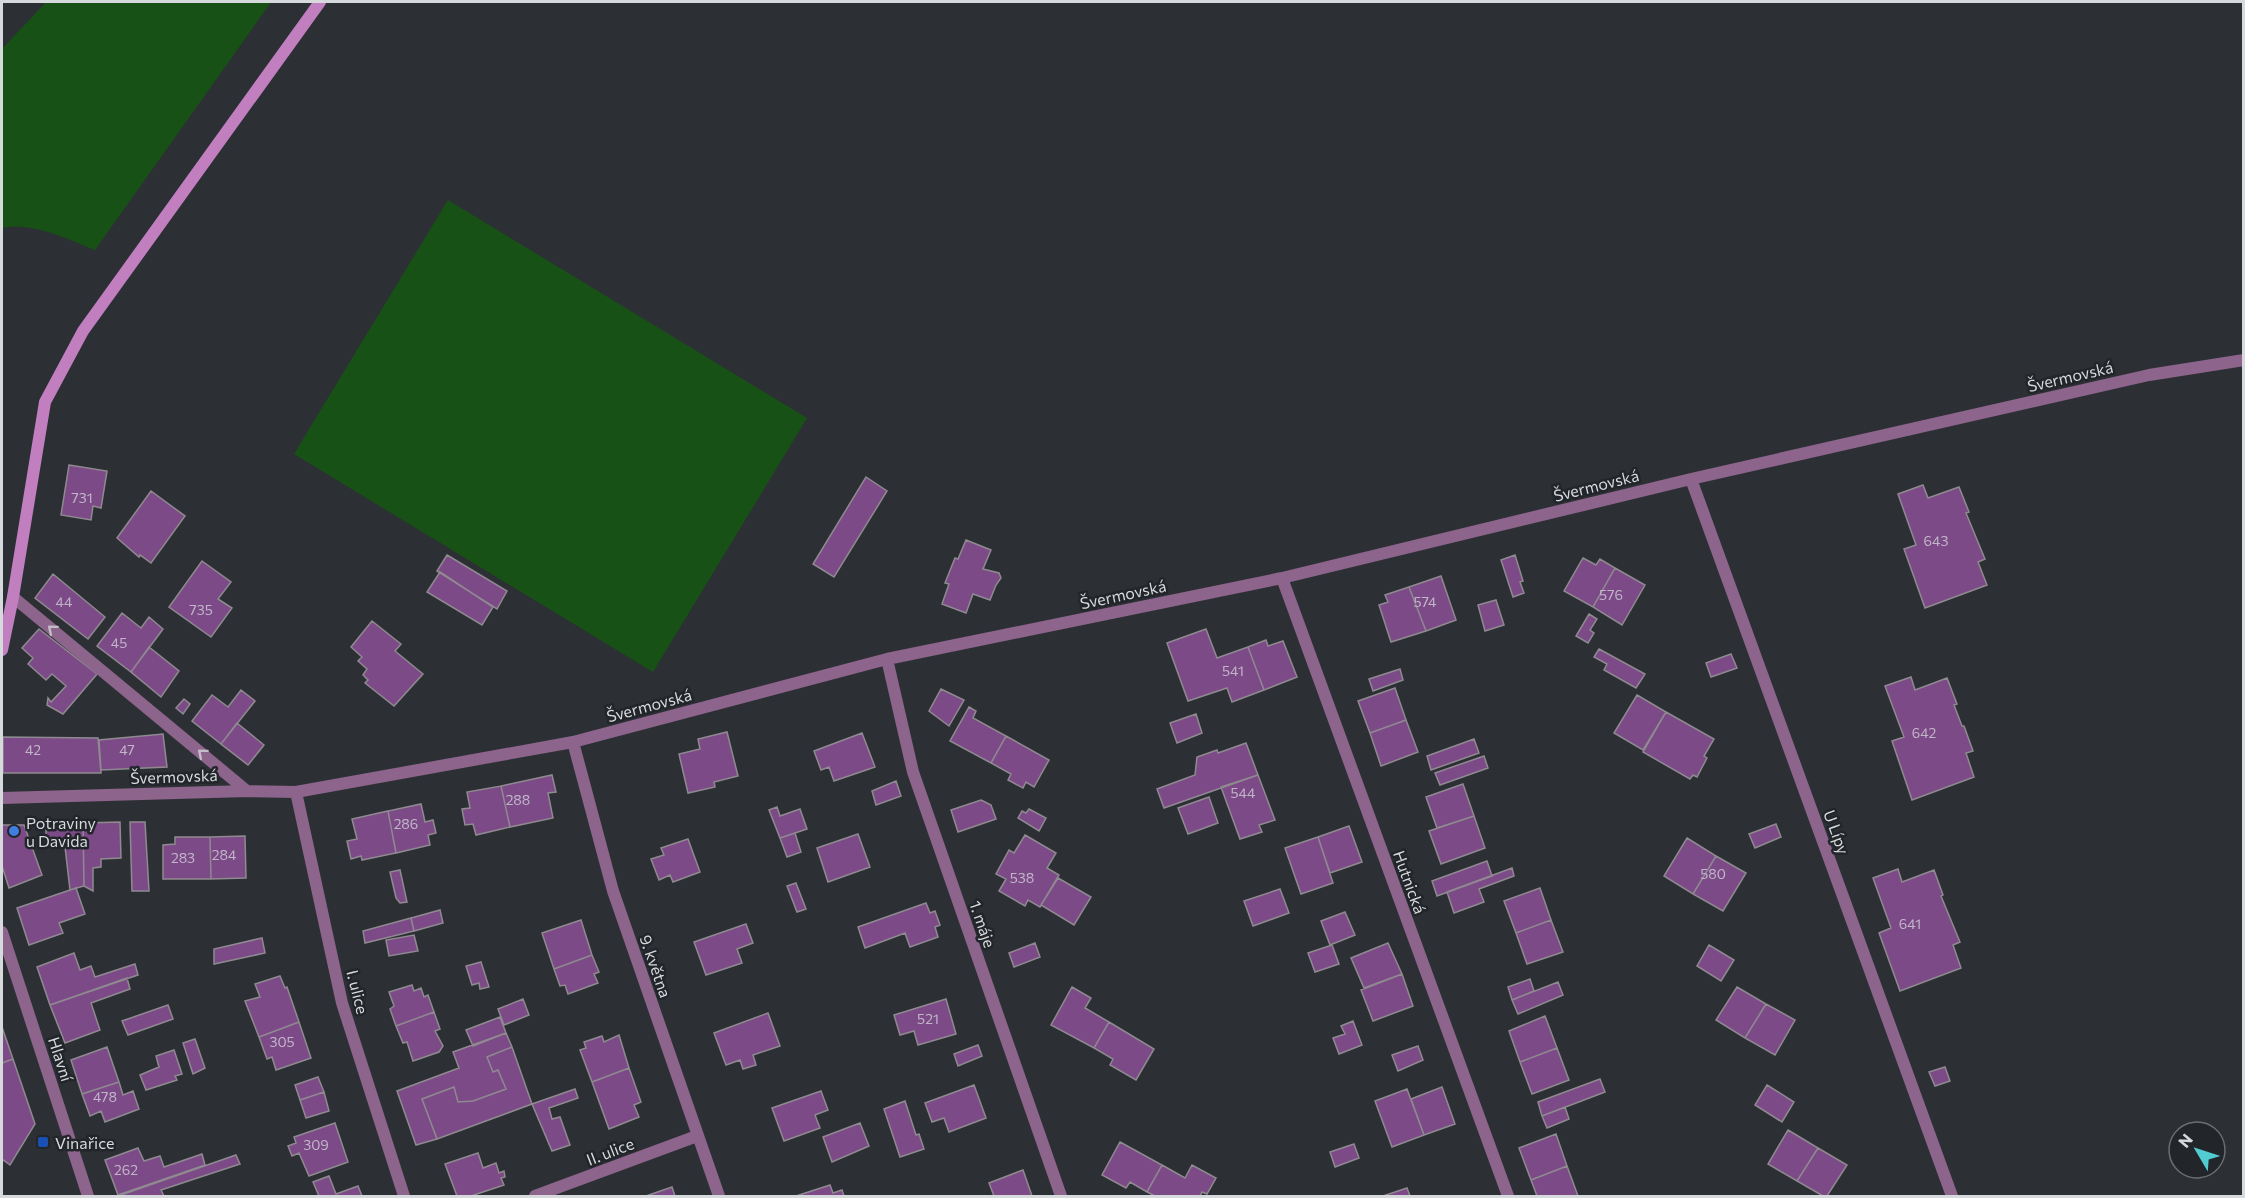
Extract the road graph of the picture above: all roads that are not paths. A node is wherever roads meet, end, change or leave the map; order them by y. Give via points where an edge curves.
1 (320, 2) edge
2 (2244, 360) edge
3 (1691, 479) junction
4 (1282, 578) junction
5 (13, 597) junction
6 (2, 650) edge
7 (887, 658) junction
8 (573, 742) junction
9 (247, 791) junction
10 (296, 792) junction
11 (2, 798) edge
12 (2, 932) edge
13 (697, 1136) junction
14 (88, 1197) edge
15 (404, 1197) edge
16 (535, 1197) edge
17 (719, 1197) edge
18 (1061, 1197) edge
19 (1508, 1197) edge
20 (1952, 1197) edge

1 - 5 main road via 83,331 45,402
2 - 3 street, Švermovská via 2149,375
3 - 4 street, Švermovská
3 - 20 street, U Lípy
4 - 7 street, Švermovská
4 - 19 street, Hutnická
5 - 6 main road
9 -> 5 street
7 - 8 street, Švermovská
7 - 18 street, 1. máje via 913,772
8 - 10 street, Švermovská
8 - 13 street, 9. května via 613,891
9 - 10 street, Švermovská
9 - 11 street, Švermovská
10 - 15 street, I. ulice via 342,1004
12 - 14 street, Hlavní
13 - 16 street, II. ulice
13 - 17 street, 9. května

